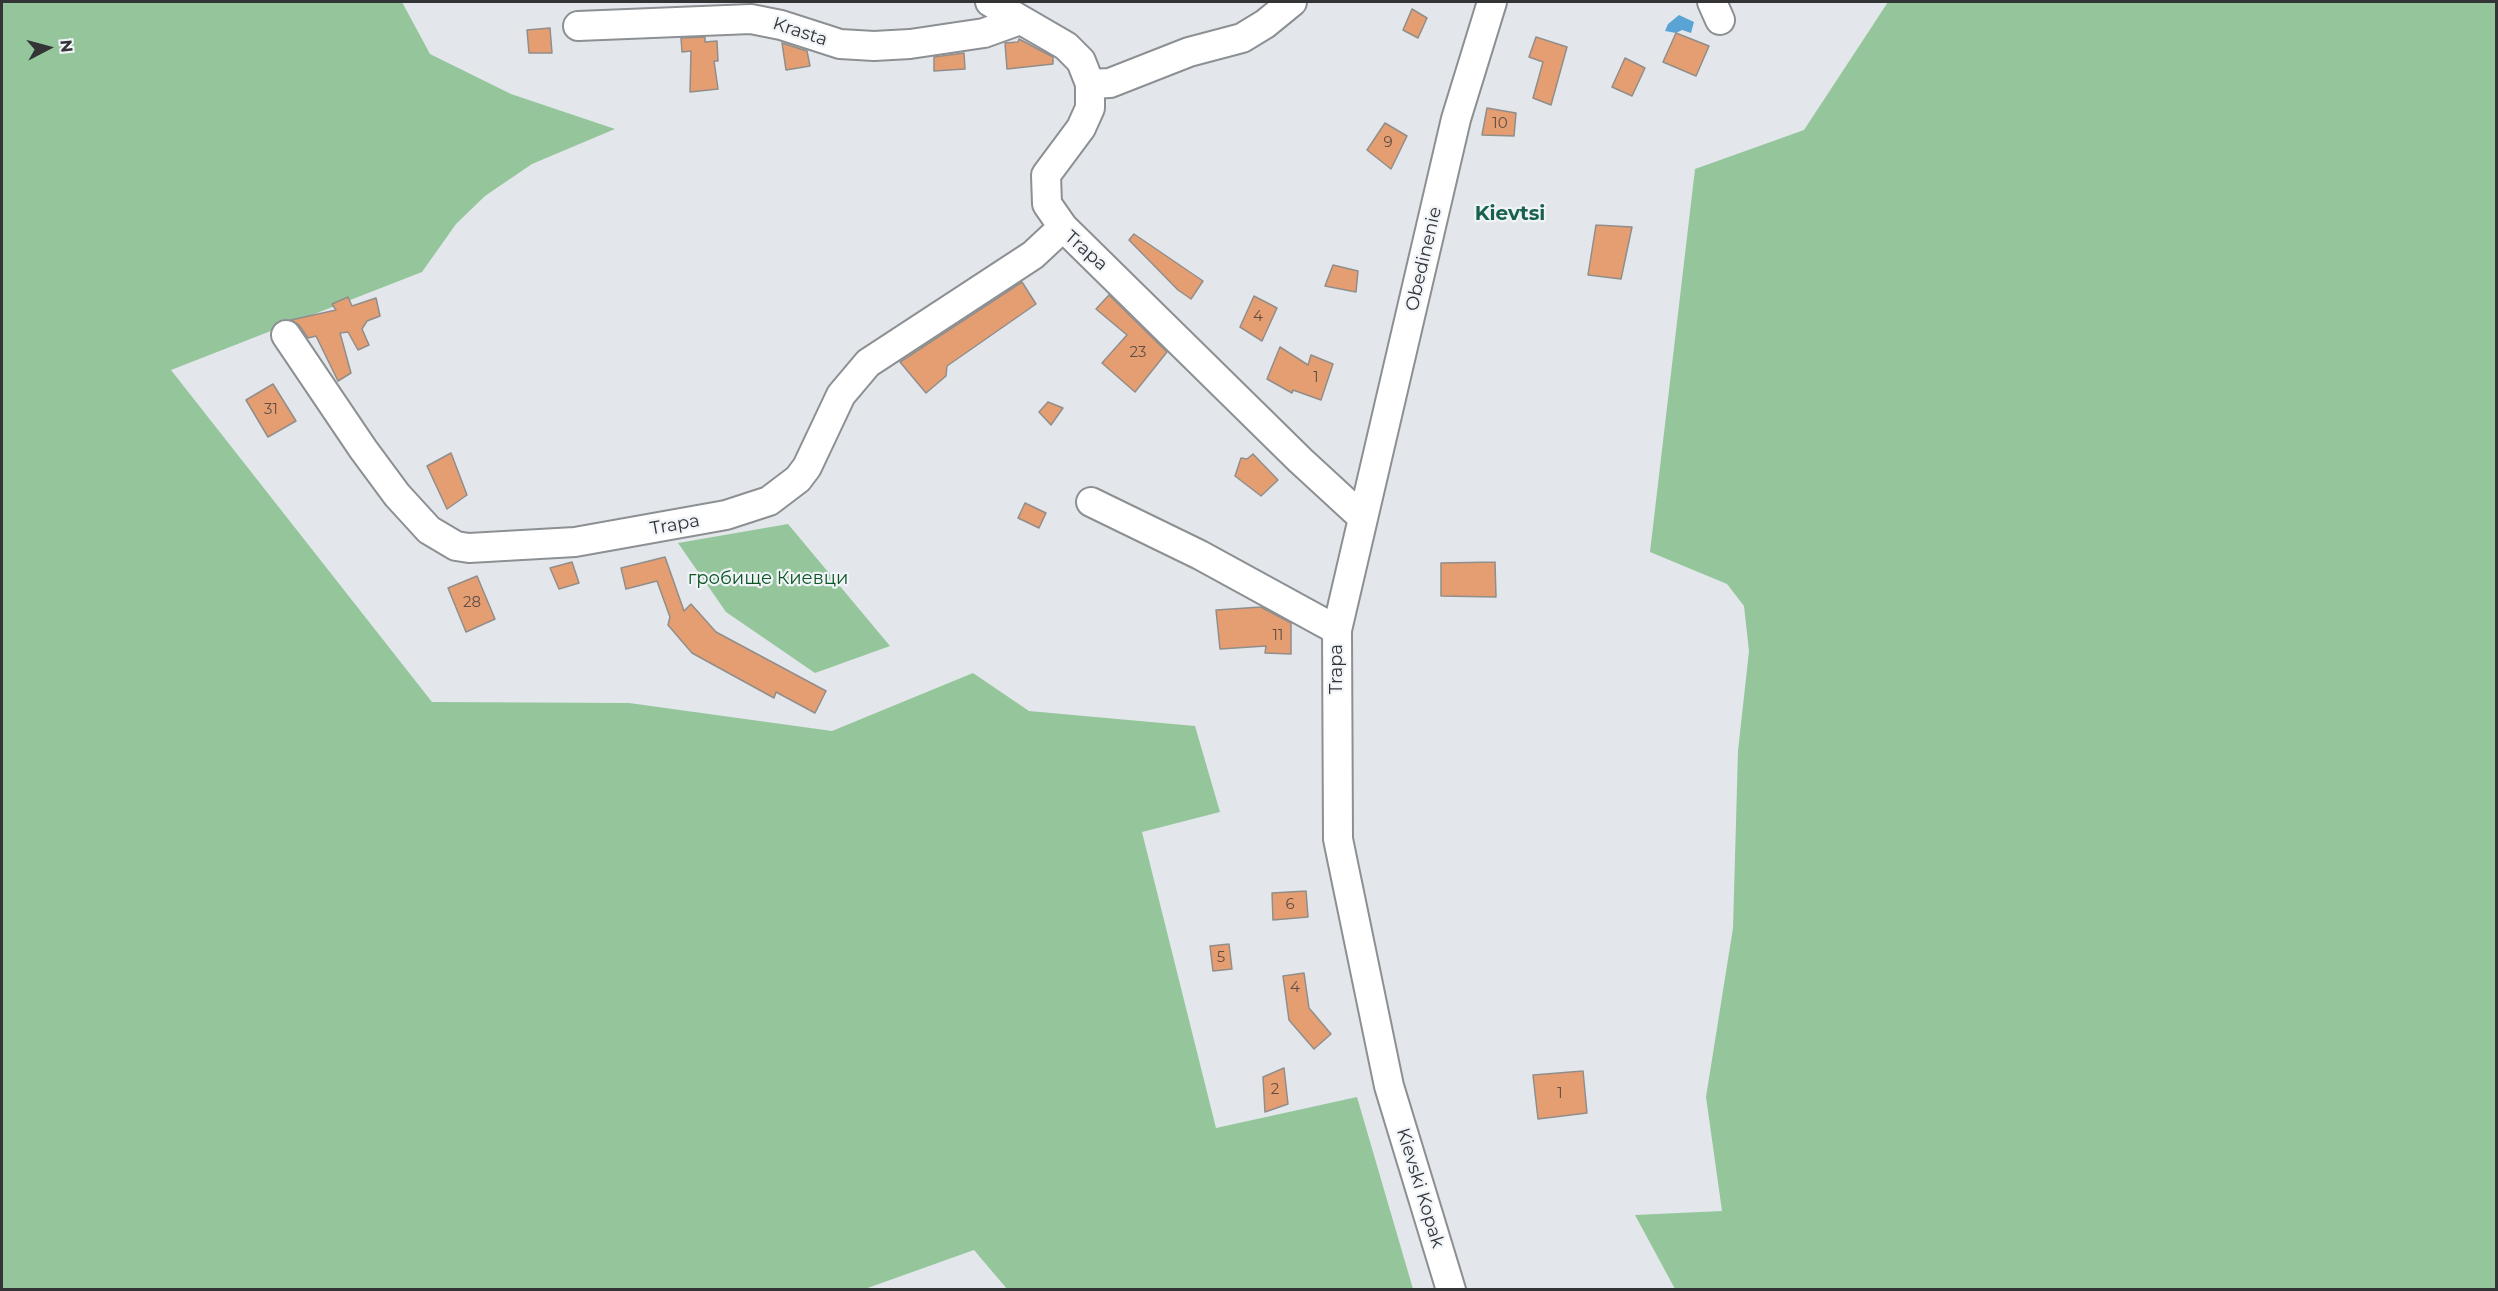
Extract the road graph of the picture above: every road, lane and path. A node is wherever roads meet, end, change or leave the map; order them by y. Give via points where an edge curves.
1 (990, 2) edge
2 (1292, 2) edge
3 (1492, 2) edge
4 (1020, 20) junction
5 (578, 26) dead end
6 (1090, 84) junction
7 (1063, 228) junction
8 (286, 335) dead end
9 (1091, 502) dead end
10 (1362, 518) junction
11 (1337, 630) junction
12 (1389, 1086) joint
13 (1451, 1290) edge

1 - 4 street
2 - 6 street via 1242,38 1189,52 1110,83
3 - 10 street, Obedinenie via 1456,119
4 - 5 street, Krasta via 984,33 873,46 840,44 751,19
4 - 6 street via 1066,46 1081,61
6 - 7 street via 1090,108 1082,128 1046,176 1047,204
7 - 8 street, Trapa via 1033,255 868,363 842,394 807,467 769,501 726,515 575,542 469,548 456,546 429,530 370,458
7 - 10 street, Trapa
9 - 11 street via 1200,555
10 - 11 street, Trapa
11 - 12 street, Trapa via 1338,839
12 - 13 street, Kievski Kopak

